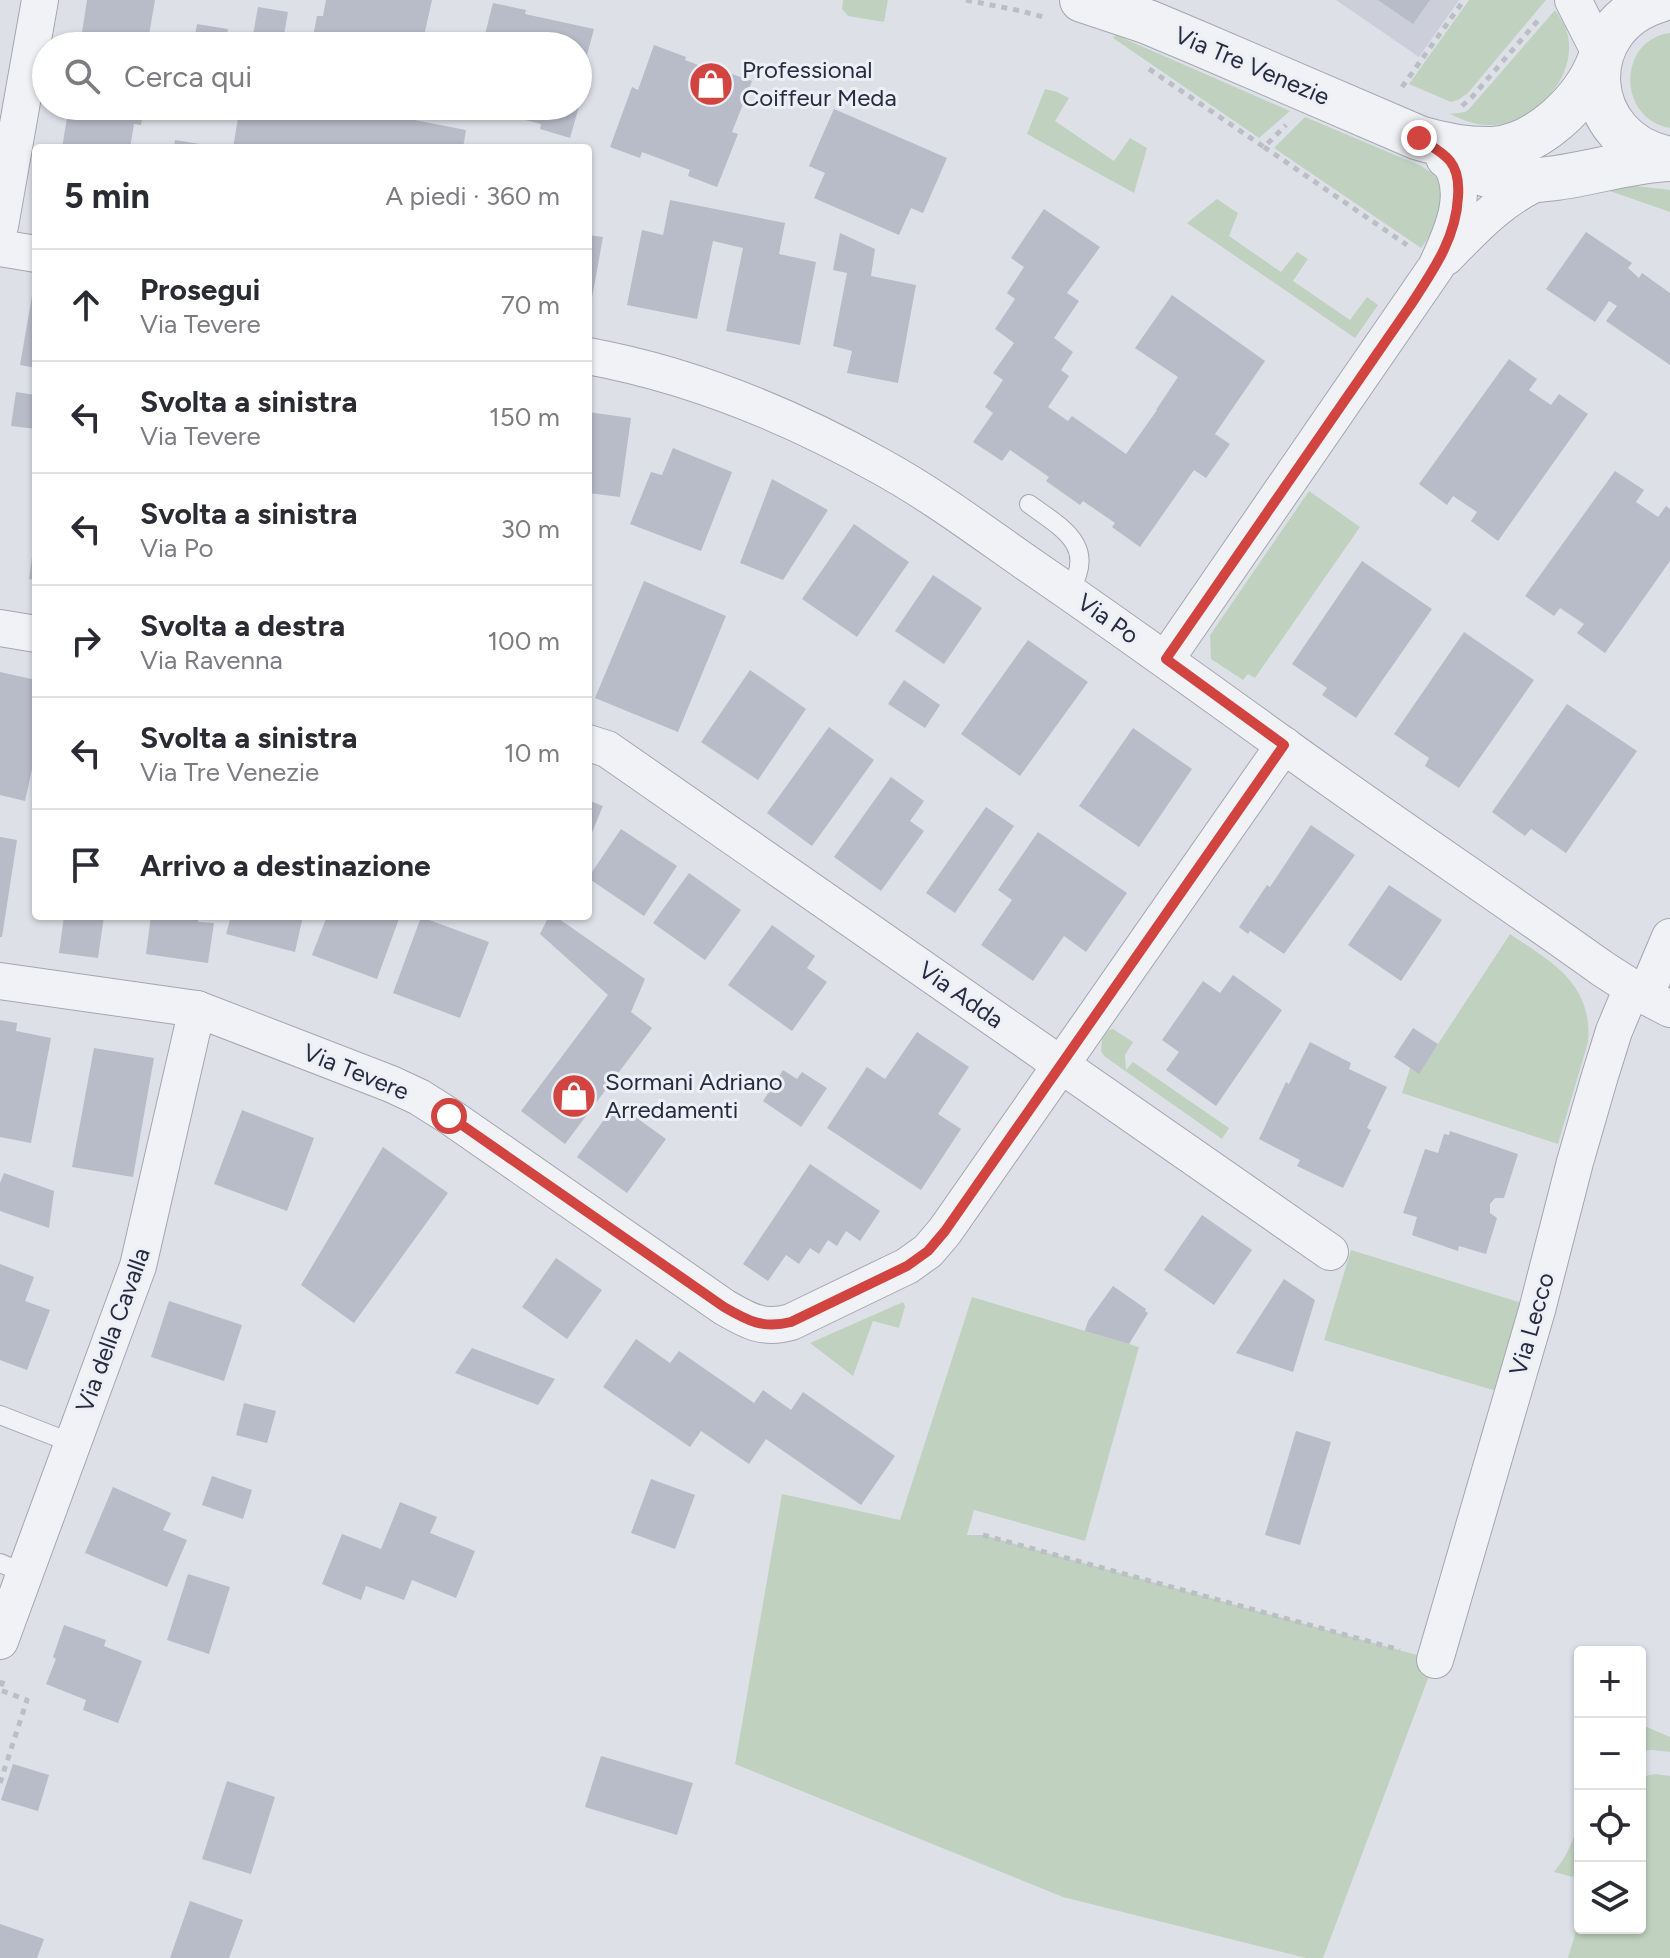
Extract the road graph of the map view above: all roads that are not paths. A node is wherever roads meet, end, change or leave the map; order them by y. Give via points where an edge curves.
1 (40, 0) edge
2 (1082, 0) edge
3 (1660, 0) edge
4 (1559, 6) edge
5 (34, 32) edge
6 (32, 45) edge
7 (1600, 59) junction
8 (1432, 147) junction
9 (1670, 159) edge
10 (1548, 178) junction
11 (0, 226) edge
12 (0, 248) edge
13 (32, 253) edge
14 (1436, 267) junction
15 (592, 357) edge
16 (1029, 504) dead end
17 (1069, 591) junction
18 (0, 628) edge
19 (32, 633) edge
20 (1166, 659) junction
21 (592, 744) edge
22 (1284, 745) junction
23 (1670, 937) edge
24 (0, 981) edge
25 (1649, 998) edge
26 (197, 1009) junction
27 (1060, 1064) junction
28 (1330, 1252) dead end
29 (0, 1415) edge
30 (72, 1443) junction
31 (12, 1568) edge
32 (4, 1653) edge
33 (1435, 1660) road end

1 - 5 street
2 - 8 street, Via Tre Venezie via 1185,37
3 - 7 street, Via Tre Venezie via 1627,17 1609,37
4 - 7 street
6 - 11 street
7 - 8 street, Via Tre Venezie via 1577,100 1515,144 1495,149
7 - 9 street via 1598,89 1614,127 1633,145
8 - 10 street, Via Tre Venezie via 1490,176
8 - 14 street via 1452,163 1458,179 1453,227
9 - 10 street, Via Tre Venezie
10 - 14 street via 1497,207
12 - 13 street
14 - 20 street
15 - 17 street, Via Po via 706,386 837,443 924,492
16 - 17 lane via 1074,540 1079,572
17 - 20 street, Via Po
18 - 19 street
20 - 22 street, Via Po
21 - 27 street, Via Adda via 607,749
22 - 25 street, Via Po
22 - 27 street, Via Tevere
23 - 25 street, Via Lecco
24 - 26 street, Via Tevere
25 - 33 street, Via Lecco via 1614,1031
26 - 27 street, Via Tevere via 419,1097 724,1307 758,1324 775,1326 849,1295 928,1251
26 - 30 street, Via della Cavalla via 138,1266
27 - 28 street, Via Adda
29 - 30 lane
30 - 31 street, Via della Cavalla
31 - 32 street, Via della Cavalla

